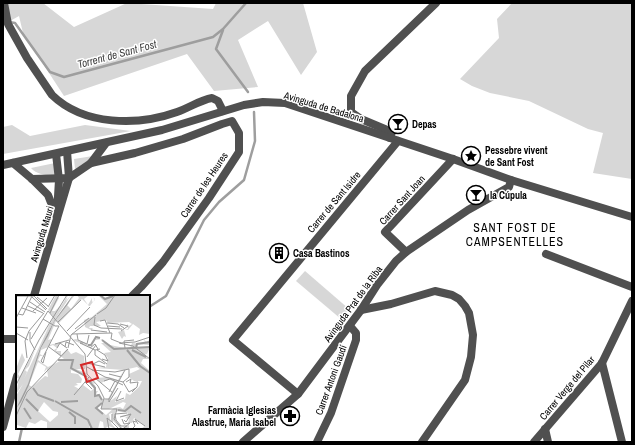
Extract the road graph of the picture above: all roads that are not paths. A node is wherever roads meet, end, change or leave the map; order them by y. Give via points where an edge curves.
1 (4, 3) edge
2 (436, 3) edge
3 (223, 111) junction
4 (394, 139) junction
5 (106, 143) junction
6 (67, 152) junction
7 (56, 154) junction
8 (453, 159) junction
9 (13, 163) junction
10 (91, 163) junction
11 (3, 165) edge
12 (69, 178) junction
13 (32, 179) junction
14 (59, 180) junction
15 (511, 180) junction
16 (632, 217) edge
17 (57, 218) junction
18 (406, 252) junction
19 (546, 254) dead end
20 (632, 287) edge
21 (34, 295) edge
22 (133, 295) edge
23 (632, 301) edge
24 (361, 310) junction
25 (350, 326) junction
26 (3, 339) edge
27 (16, 340) edge
28 (602, 363) junction
29 (16, 380) edge
30 (298, 394) junction
31 (3, 427) edge
32 (545, 429) junction
33 (243, 442) edge
34 (317, 442) edge
35 (422, 442) edge
36 (534, 442) edge
37 (548, 442) edge
38 (622, 442) edge

1 - 3 street via 8,20 27,58 52,95 75,110 107,120 136,121 162,117 212,98 218,101
2 - 4 street via 365,71 351,96 351,112 392,132
3 - 4 street, Avinguda de Badalona via 263,102 285,103
3 - 5 street, Avinguda de Badalona via 162,130
4 - 8 street, Avinguda de Badalona
4 - 30 street, Carrer de Sant Isidre via 233,340
5 - 6 street, Avinguda de Badalona
5 - 10 street
6 - 7 street, Avinguda de Badalona
6 - 12 street
7 - 9 street, Avinguda de Badalona
7 - 14 street
8 - 15 street, Avinguda de Badalona
8 - 18 street, Carrer Sant Joan via 384,232
9 - 11 street, Avinguda de Badalona
9 - 13 street
10 - 12 street, Carrer de les Heures
10 - 22 street, Carrer de les Heures via 183,139 232,121 240,133 239,152 209,198 163,262
12 - 14 street
12 - 17 street, Avinguda Mauri
13 - 14 street
13 - 17 street via 48,195
14 - 17 street
15 - 16 street, Avinguda de Badalona
15 - 18 street, Avinguda Prat de la Riba via 509,187 468,210
17 - 21 street, Avinguda Mauri
18 - 24 street, Avinguda Prat de la Riba via 381,279
19 - 20 street
23 - 28 street, Carrer Verge del Pilar
24 - 25 street, Avinguda Prat de la Riba
24 - 35 street via 435,291 460,299 469,313 473,335 465,380
25 - 30 street, Avinguda Prat de la Riba
25 - 34 street, Carrer Antoni Gaudí via 356,333 356,340 331,413
26 - 27 street
28 - 32 street, Carrer Verge del Pilar
28 - 38 street
29 - 31 street
30 - 33 street, Avinguda Prat de la Riba
32 - 36 street, Carrer Verge del Pilar
32 - 37 street

